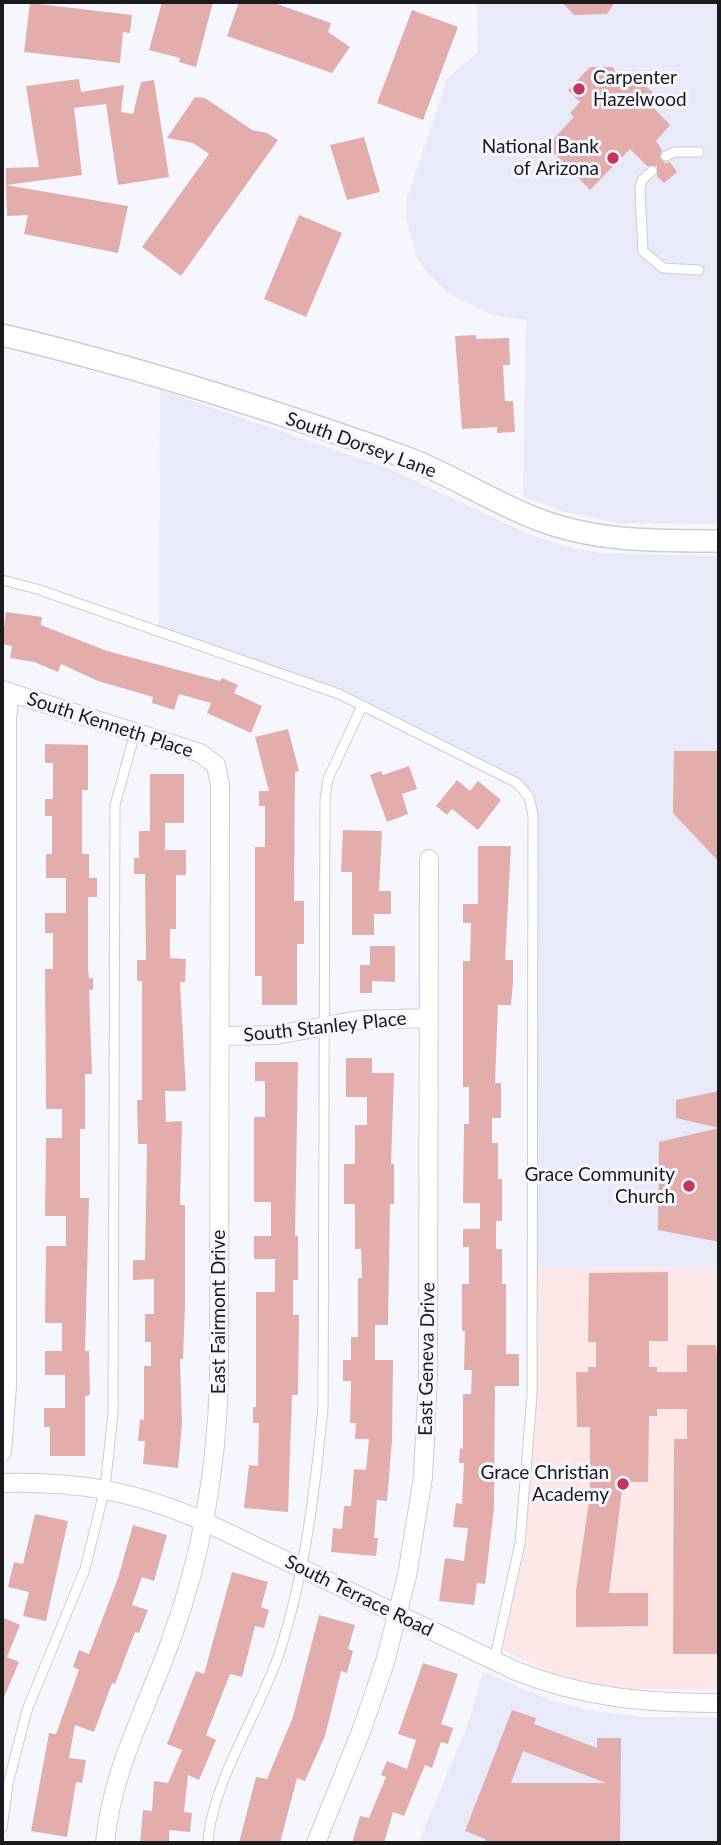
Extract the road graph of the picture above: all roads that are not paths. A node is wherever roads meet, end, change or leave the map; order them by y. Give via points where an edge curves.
1 (699, 152) dead end
2 (666, 156) dead end
3 (652, 171) dead end
4 (699, 270) dead end
5 (2, 335) edge
6 (719, 541) edge
7 (2, 580) edge
8 (6, 691) edge
9 (362, 706) junction
10 (135, 733) junction
11 (216, 765) joint
12 (429, 859) dead end
13 (429, 1018) junction
14 (324, 1027) junction
15 (220, 1036) junction
16 (2, 1452) edge
17 (2, 1483) edge
18 (105, 1488) junction
19 (205, 1522) junction
20 (302, 1569) junction
21 (398, 1615) junction
22 (494, 1661) junction
23 (719, 1703) edge
24 (2, 1828) edge
25 (105, 1843) edge
26 (208, 1843) edge
27 (316, 1843) edge

1 - 2 lane
3 - 4 lane via 640,189 643,251 663,268
5 - 6 street, South Dorsey Lane via 146,370 403,457 568,530 629,540
7 - 9 lane via 340,694
8 - 10 street, South Kenneth Place
8 - 16 street via 7,1386
9 - 14 lane via 325,790
9 - 22 lane via 517,783 532,806 532,1395 520,1543
10 - 11 street, South Kenneth Place via 200,753
10 - 18 lane via 115,805 113,1413
11 - 15 street, East Fairmont Drive via 220,785
12 - 13 street, East Geneva Drive
13 - 14 street, South Stanley Place via 376,1019
13 - 21 street, East Geneva Drive via 428,1407 419,1507
14 - 15 street, South Stanley Place via 276,1035
14 - 20 lane via 323,1408
15 - 19 street, East Fairmont Drive via 218,1415
17 - 18 street, South Terrace Road
18 - 19 street, South Terrace Road
18 - 24 lane via 85,1569 27,1710
19 - 20 street, South Terrace Road
19 - 25 street, East Fairmont Drive via 172,1638 120,1767
20 - 21 street, South Terrace Road
20 - 26 lane via 278,1655 218,1800
21 - 22 street, South Terrace Road
21 - 27 street, East Geneva Drive via 374,1695
22 - 23 street, South Terrace Road via 541,1681 596,1696

